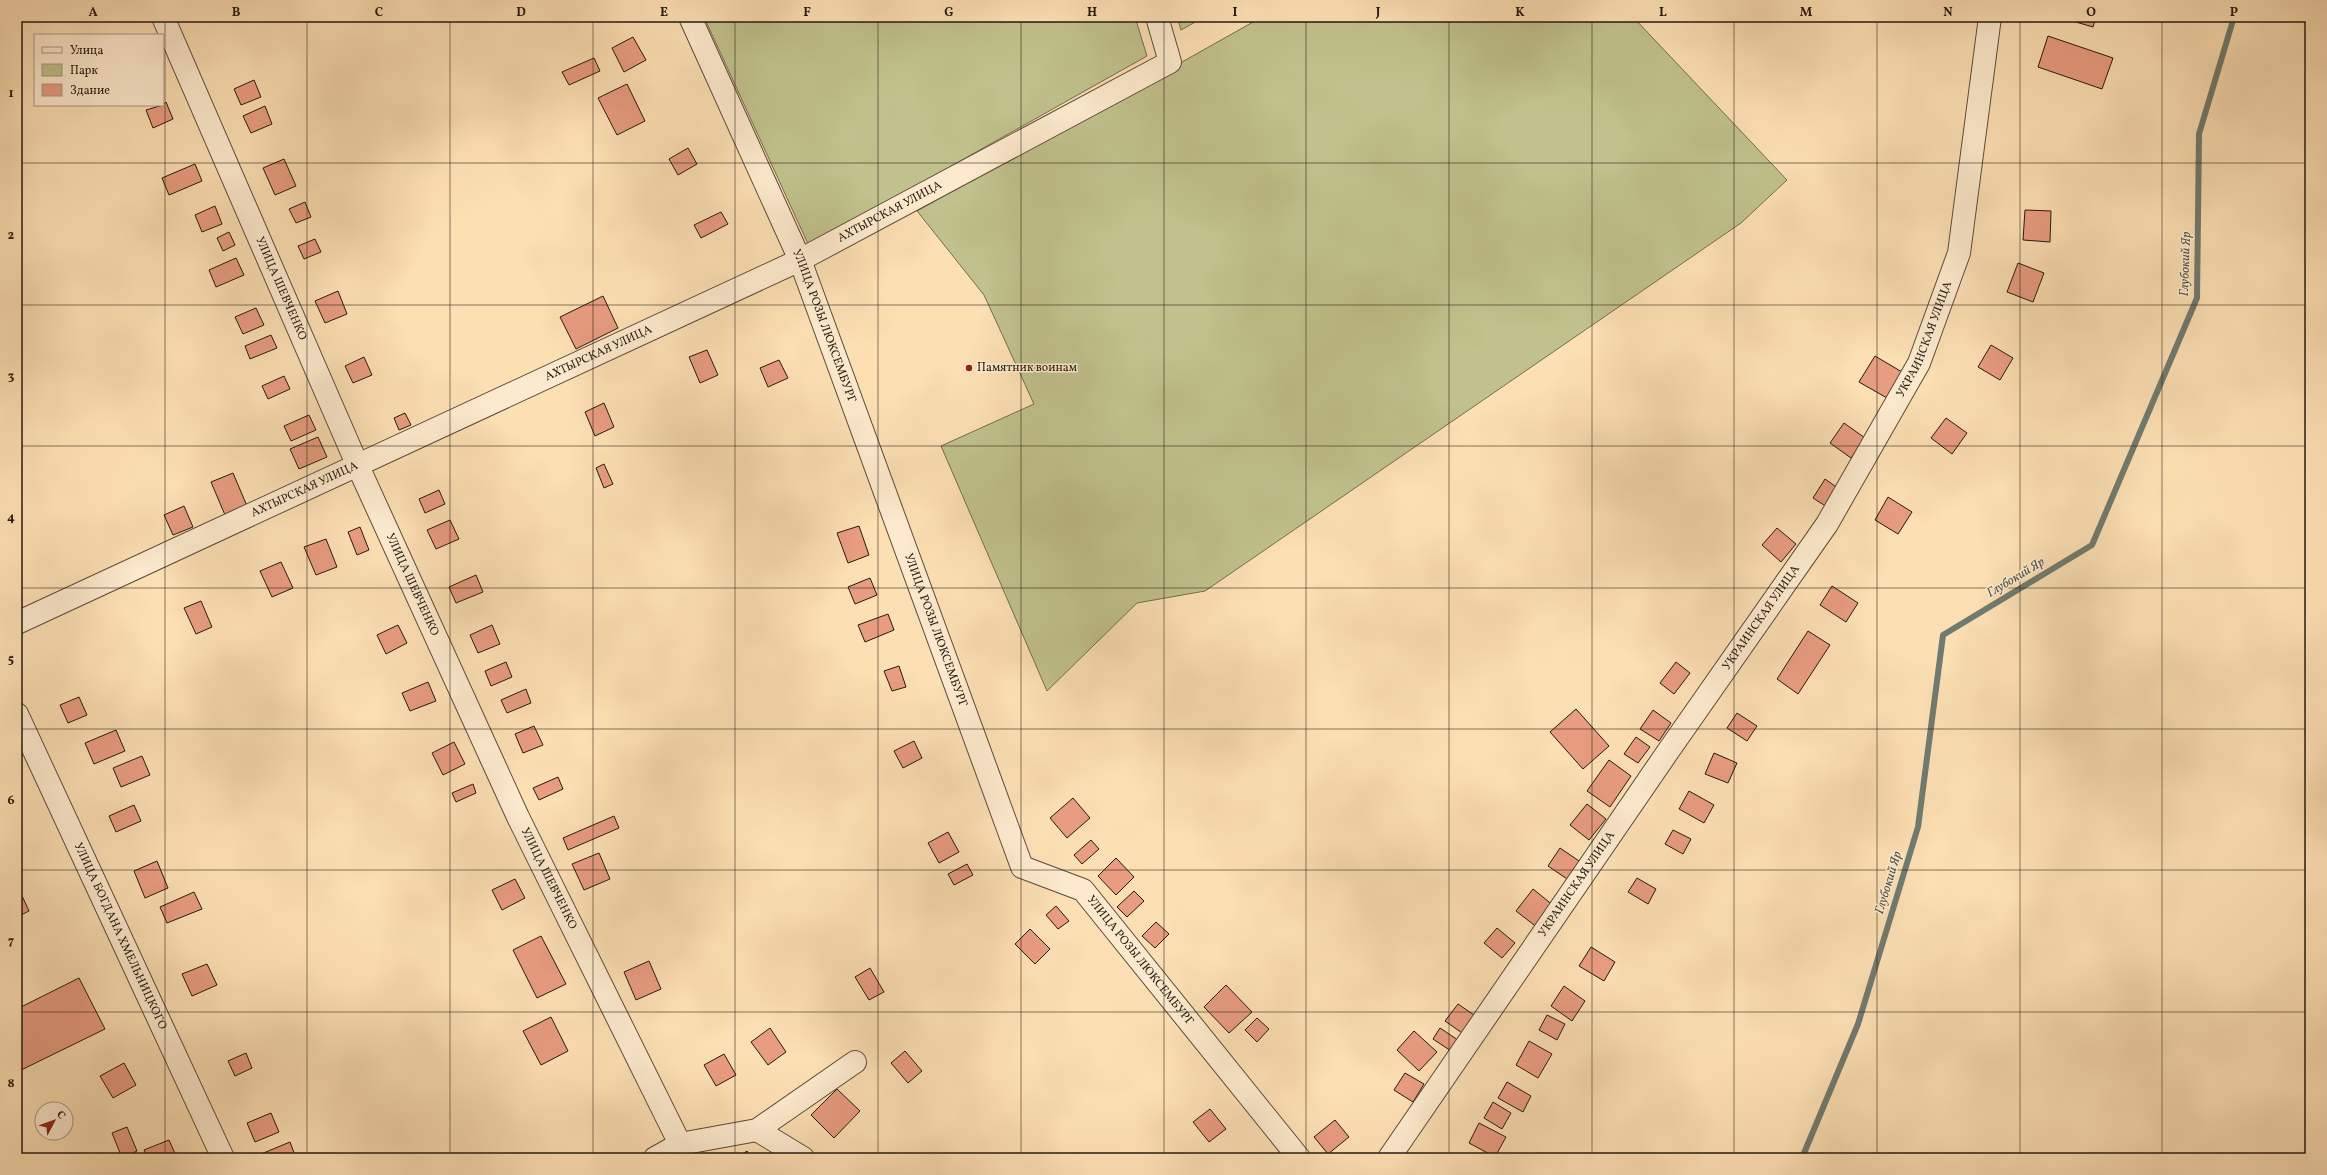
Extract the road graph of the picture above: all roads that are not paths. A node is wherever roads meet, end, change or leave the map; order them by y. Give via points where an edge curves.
1 (163, 17) edge
2 (690, 17) edge
3 (1157, 17) edge
4 (1990, 17) edge
5 (800, 260) junction
6 (358, 464) junction
7 (17, 623) edge
8 (17, 714) edge
9 (855, 1062) dead end
10 (757, 1130) junction
11 (680, 1144) junction
12 (223, 1158) edge
13 (655, 1158) edge
14 (803, 1158) edge
15 (1299, 1158) edge
16 (1389, 1158) edge

1 - 6 street, УЛИЦА ШЕВЧЕНКО
2 - 5 street, УЛИЦА РОЗЫ ЛЮКСЕМБУРГ
3 - 5 street, АХТЫРСКАЯ УЛИЦА via 1170,62
4 - 16 street, УКРАИНСКАЯ УЛИЦА via 1959,253 1919,363 1827,524
5 - 6 street, АХТЫРСКАЯ УЛИЦА
5 - 15 street, УЛИЦА РОЗЫ ЛЮКСЕМБУРГ via 1022,867 1083,890
6 - 7 street, АХТЫРСКАЯ УЛИЦА
6 - 11 street, УЛИЦА ШЕВЧЕНКО via 518,817
8 - 12 street, УЛИЦА БОГДАНА ХМЕЛЬНИЦКОГО
9 - 10 street
10 - 11 street
10 - 14 street
11 - 13 street

